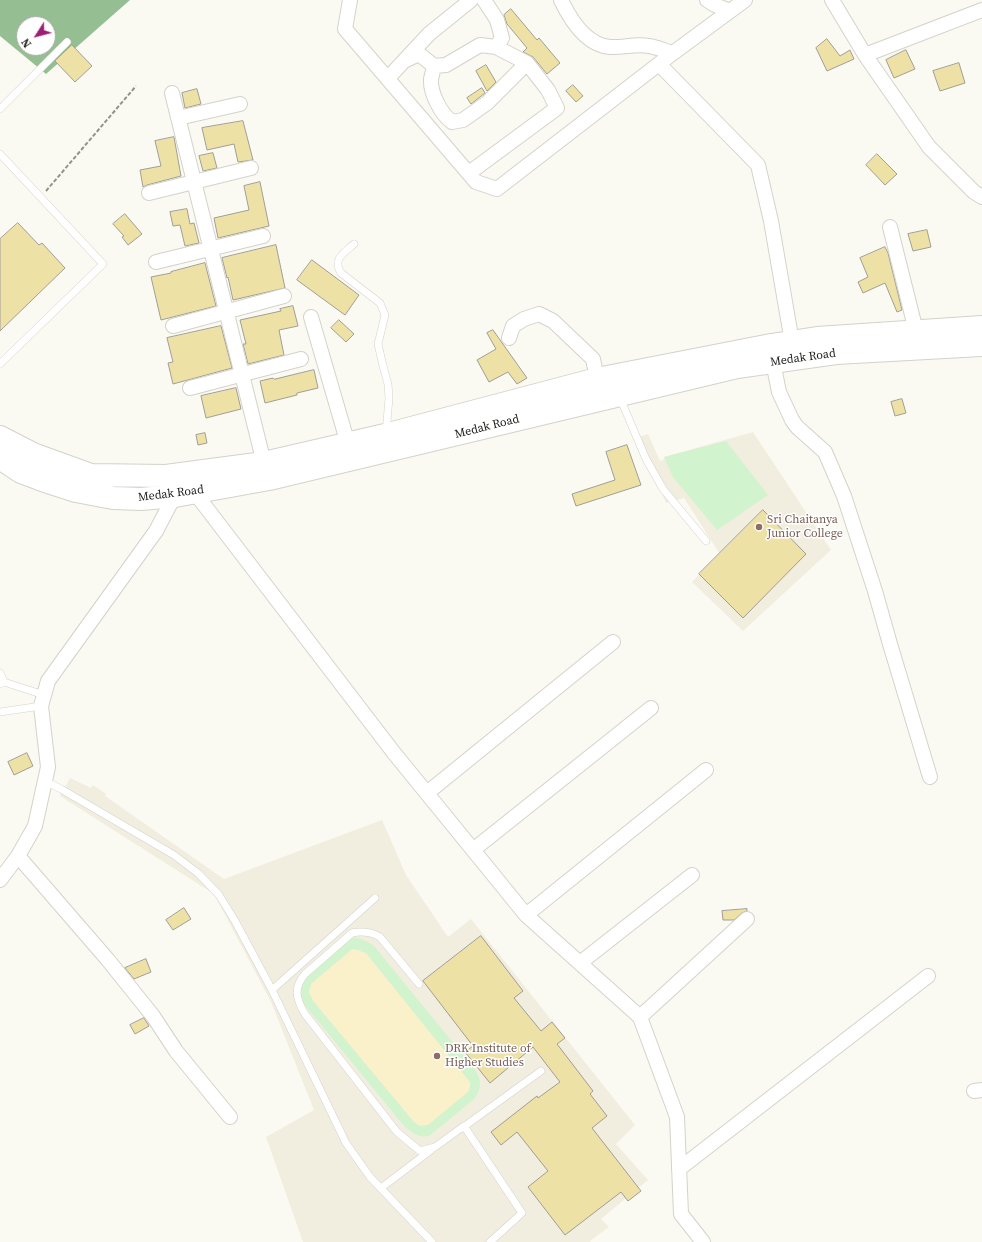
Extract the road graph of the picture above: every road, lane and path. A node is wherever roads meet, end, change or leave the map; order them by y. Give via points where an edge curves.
1 (350, 0) edge
2 (471, 0) edge
3 (484, 0) edge
4 (561, 0) edge
5 (707, 0) edge
6 (745, 0) edge
7 (832, 0) edge
8 (982, 10) edge
9 (730, 11) junction
10 (67, 42) dead end
11 (496, 47) junction
12 (673, 53) junction
13 (865, 55) junction
14 (404, 60) junction
15 (527, 63) junction
16 (659, 64) junction
17 (434, 66) junction
18 (388, 78) junction
19 (136, 86) dead end
20 (172, 93) dead end
21 (240, 104) dead end
22 (0, 109) edge
23 (178, 118) junction
24 (0, 154) edge
25 (251, 168) dead end
26 (468, 173) junction
27 (195, 182) junction
28 (149, 193) dead end
29 (40, 197) junction
30 (982, 197) edge
31 (890, 227) dead end
32 (264, 236) dead end
33 (354, 244) dead end
34 (210, 248) junction
35 (156, 262) dead end
36 (284, 296) dead end
37 (226, 312) junction
38 (311, 317) dead end
39 (174, 326) dead end
40 (982, 327) edge
41 (916, 331) junction
42 (509, 338) dead end
43 (792, 342) junction
44 (982, 345) edge
45 (301, 359) dead end
46 (773, 362) junction
47 (0, 364) edge
48 (242, 375) junction
49 (597, 379) junction
50 (190, 388) dead end
51 (619, 395) junction
52 (385, 435) junction
53 (0, 437) edge
54 (348, 444) junction
55 (0, 458) edge
56 (264, 463) junction
57 (185, 488) junction
58 (706, 541) dead end
59 (613, 642) dead end
60 (0, 673) edge
61 (2, 683) edge
62 (42, 700) junction
63 (651, 708) dead end
64 (0, 712) edge
65 (706, 770) dead end
66 (930, 777) dead end
67 (45, 781) junction
68 (426, 793) junction
69 (473, 850) junction
70 (18, 856) junction
71 (692, 875) dead end
72 (0, 880) edge
73 (375, 898) dead end
74 (526, 914) junction
75 (747, 919) dead end
76 (580, 963) junction
77 (928, 976) dead end
78 (418, 984) dead end
79 (272, 990) junction
80 (640, 1017) junction
81 (541, 1071) dead end
82 (230, 1117) dead end
83 (462, 1128) junction
84 (435, 1147) junction
85 (679, 1169) junction
86 (381, 1188) junction
87 (432, 1242) edge
88 (490, 1242) edge
89 (703, 1242) edge

1 - 18 street via 345,29
2 - 14 street via 428,34
3 - 11 street via 497,20 502,38
4 - 12 street via 579,29 598,44 610,47 649,46
5 - 9 street
6 - 9 street
7 - 13 street
8 - 13 street
9 - 12 street
10 - 22 lane
11 - 15 street
11 - 17 street via 480,45 446,65
12 - 16 street
13 - 30 street via 929,147
14 - 17 street via 420,54
14 - 18 street
15 - 17 street via 487,102 463,120 452,122 437,105 431,80
15 - 26 street via 548,90 557,108
16 - 26 street via 497,189 476,182
16 - 43 street via 758,165 772,220
18 - 26 street
19 - 29 path
20 - 23 street
21 - 23 street
23 - 27 street
24 - 29 lane
25 - 27 street
27 - 28 street
27 - 34 street
29 - 47 lane via 103,264
31 - 41 street
32 - 34 street
33 - 52 lane via 341,256 337,268 341,274 380,303 385,315 378,344 388,384
34 - 35 street
34 - 37 street
36 - 37 street
37 - 39 street
37 - 48 street
38 - 54 street
40 - 41 main road, Medak Road
41 - 43 main road, Medak Road
42 - 49 street via 513,326 539,314 553,321 593,358
43 - 49 main road, Medak Road
44 - 46 main road, Medak Road via 836,353
45 - 48 street
46 - 51 main road, Medak Road via 737,367
46 - 66 street via 779,392 792,420 825,452 844,496
48 - 50 street
48 - 56 street
49 - 52 main road, Medak Road
51 - 57 main road, Medak Road via 269,479
51 - 58 lane via 646,459 663,489
52 - 54 main road, Medak Road
53 - 57 main road, Medak Road via 33,454 91,475 166,476
54 - 56 main road, Medak Road
55 - 57 main road, Medak Road via 21,472 45,481 76,491 113,498 141,499
56 - 57 main road, Medak Road
57 - 62 street via 48,681
57 - 68 street
59 - 68 street
60 - 61 lane
61 - 62 lane
62 - 64 lane
62 - 67 street via 48,767
63 - 69 street
65 - 74 street
67 - 70 street via 35,826
67 - 79 lane via 174,855 199,874 219,895
68 - 69 street
69 - 74 street
70 - 72 street
70 - 82 street via 108,960 153,1016 176,1051
71 - 76 street
73 - 79 lane
74 - 76 street
75 - 80 street
76 - 80 street
77 - 85 street
78 - 84 lane via 380,938 361,931 352,932 300,980 297,988 298,1003 397,1132 420,1151
79 - 86 lane via 346,1144
80 - 85 street via 677,1117
81 - 83 lane
83 - 84 lane
83 - 88 lane via 464,1126 522,1213
84 - 86 lane
85 - 89 street via 681,1214
86 - 87 lane

